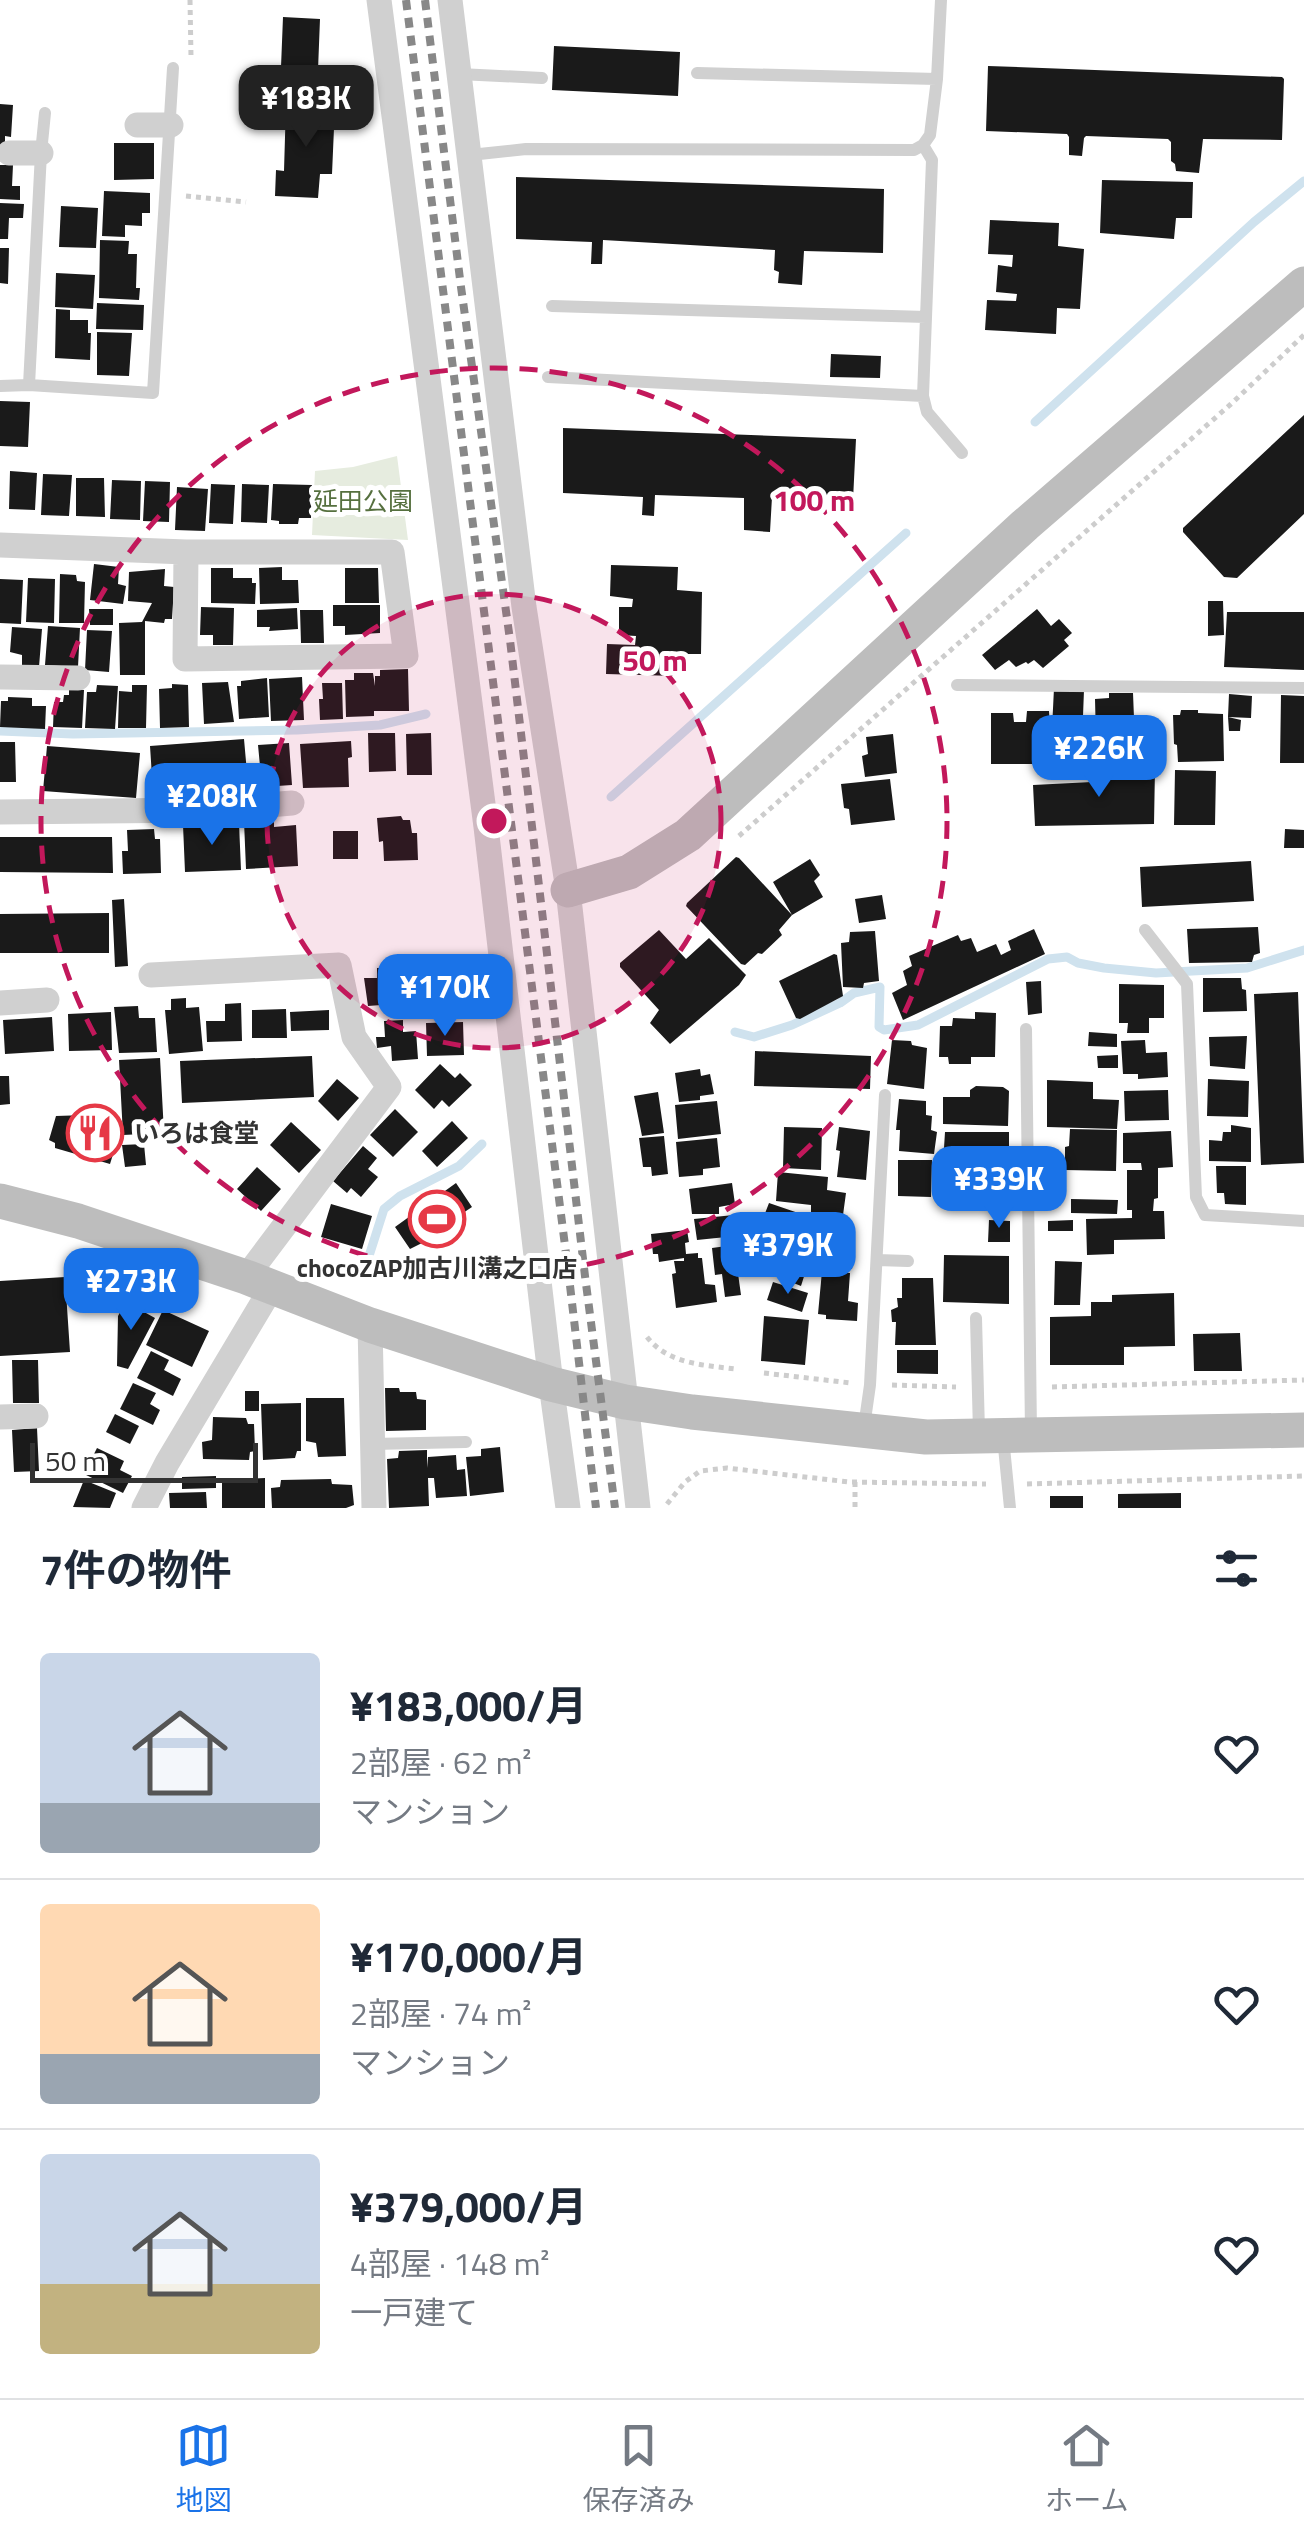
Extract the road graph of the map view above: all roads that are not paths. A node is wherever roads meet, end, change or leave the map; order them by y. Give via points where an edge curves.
1 (379, 0) edge
2 (450, 0) edge
3 (941, 0) edge
4 (173, 68) dead end
5 (460, 74) junction
6 (697, 74) dead end
7 (542, 78) dead end
8 (937, 80) junction
9 (46, 114) dead end
10 (137, 124) dead end
11 (171, 125) junction
12 (923, 145) junction
13 (9, 152) dead end
14 (41, 153) junction
15 (470, 155) junction
16 (1304, 284) edge
17 (552, 306) dead end
18 (926, 317) junction
19 (548, 378) dead end
20 (29, 385) junction
21 (0, 386) edge
22 (924, 396) junction
23 (962, 453) dead end
24 (0, 545) edge
25 (186, 552) junction
26 (0, 677) edge
27 (78, 678) dead end
28 (956, 684) dead end
29 (1304, 688) edge
30 (292, 803) dead end
31 (0, 812) edge
32 (568, 890) junction
33 (1145, 930) dead end
34 (152, 975) dead end
35 (47, 1000) dead end
36 (0, 1003) edge
37 (1026, 1029) dead end
38 (885, 1095) dead end
39 (0, 1201) edge
40 (1304, 1220) edge
41 (878, 1260) junction
42 (908, 1261) dead end
43 (259, 1282) junction
44 (976, 1318) dead end
45 (370, 1324) junction
46 (551, 1384) junction
47 (625, 1402) junction
48 (36, 1416) dead end
49 (0, 1417) edge
50 (863, 1430) junction
51 (1304, 1430) edge
52 (1004, 1435) junction
53 (466, 1442) dead end
54 (373, 1444) junction
55 (144, 1508) edge
56 (374, 1508) edge
57 (568, 1508) edge
58 (638, 1508) edge
59 (1010, 1508) edge

1 - 46 street
2 - 5 street
3 - 8 lane
4 - 11 lane
5 - 7 lane
5 - 15 street
6 - 8 lane
8 - 12 lane
9 - 14 lane
10 - 11 street
11 - 20 lane via 153,393
12 - 15 lane
12 - 18 lane via 932,160
13 - 14 street
14 - 20 lane
15 - 32 street via 524,607
16 - 32 street via 1025,526 688,835 630,872
17 - 18 lane
18 - 22 lane
19 - 22 lane
20 - 21 lane
22 - 23 lane via 927,412
24 - 25 street
25 - 25 street via 392,552 406,656 185,660
26 - 27 street
28 - 29 lane
30 - 31 street
32 - 47 street
33 - 40 lane via 1186,984 1196,1198 1205,1215
34 - 43 street via 339,965 354,1038 390,1087
35 - 36 street
37 - 52 lane via 1030,1388
38 - 41 lane
39 - 43 street
41 - 42 lane
41 - 50 lane
43 - 45 street
43 - 55 street
44 - 52 lane via 978,1387
45 - 46 street
45 - 54 street
46 - 47 street
46 - 57 street
47 - 50 street
47 - 58 street
48 - 49 street
50 - 52 street
51 - 52 street
52 - 59 lane
53 - 54 lane
54 - 56 street

